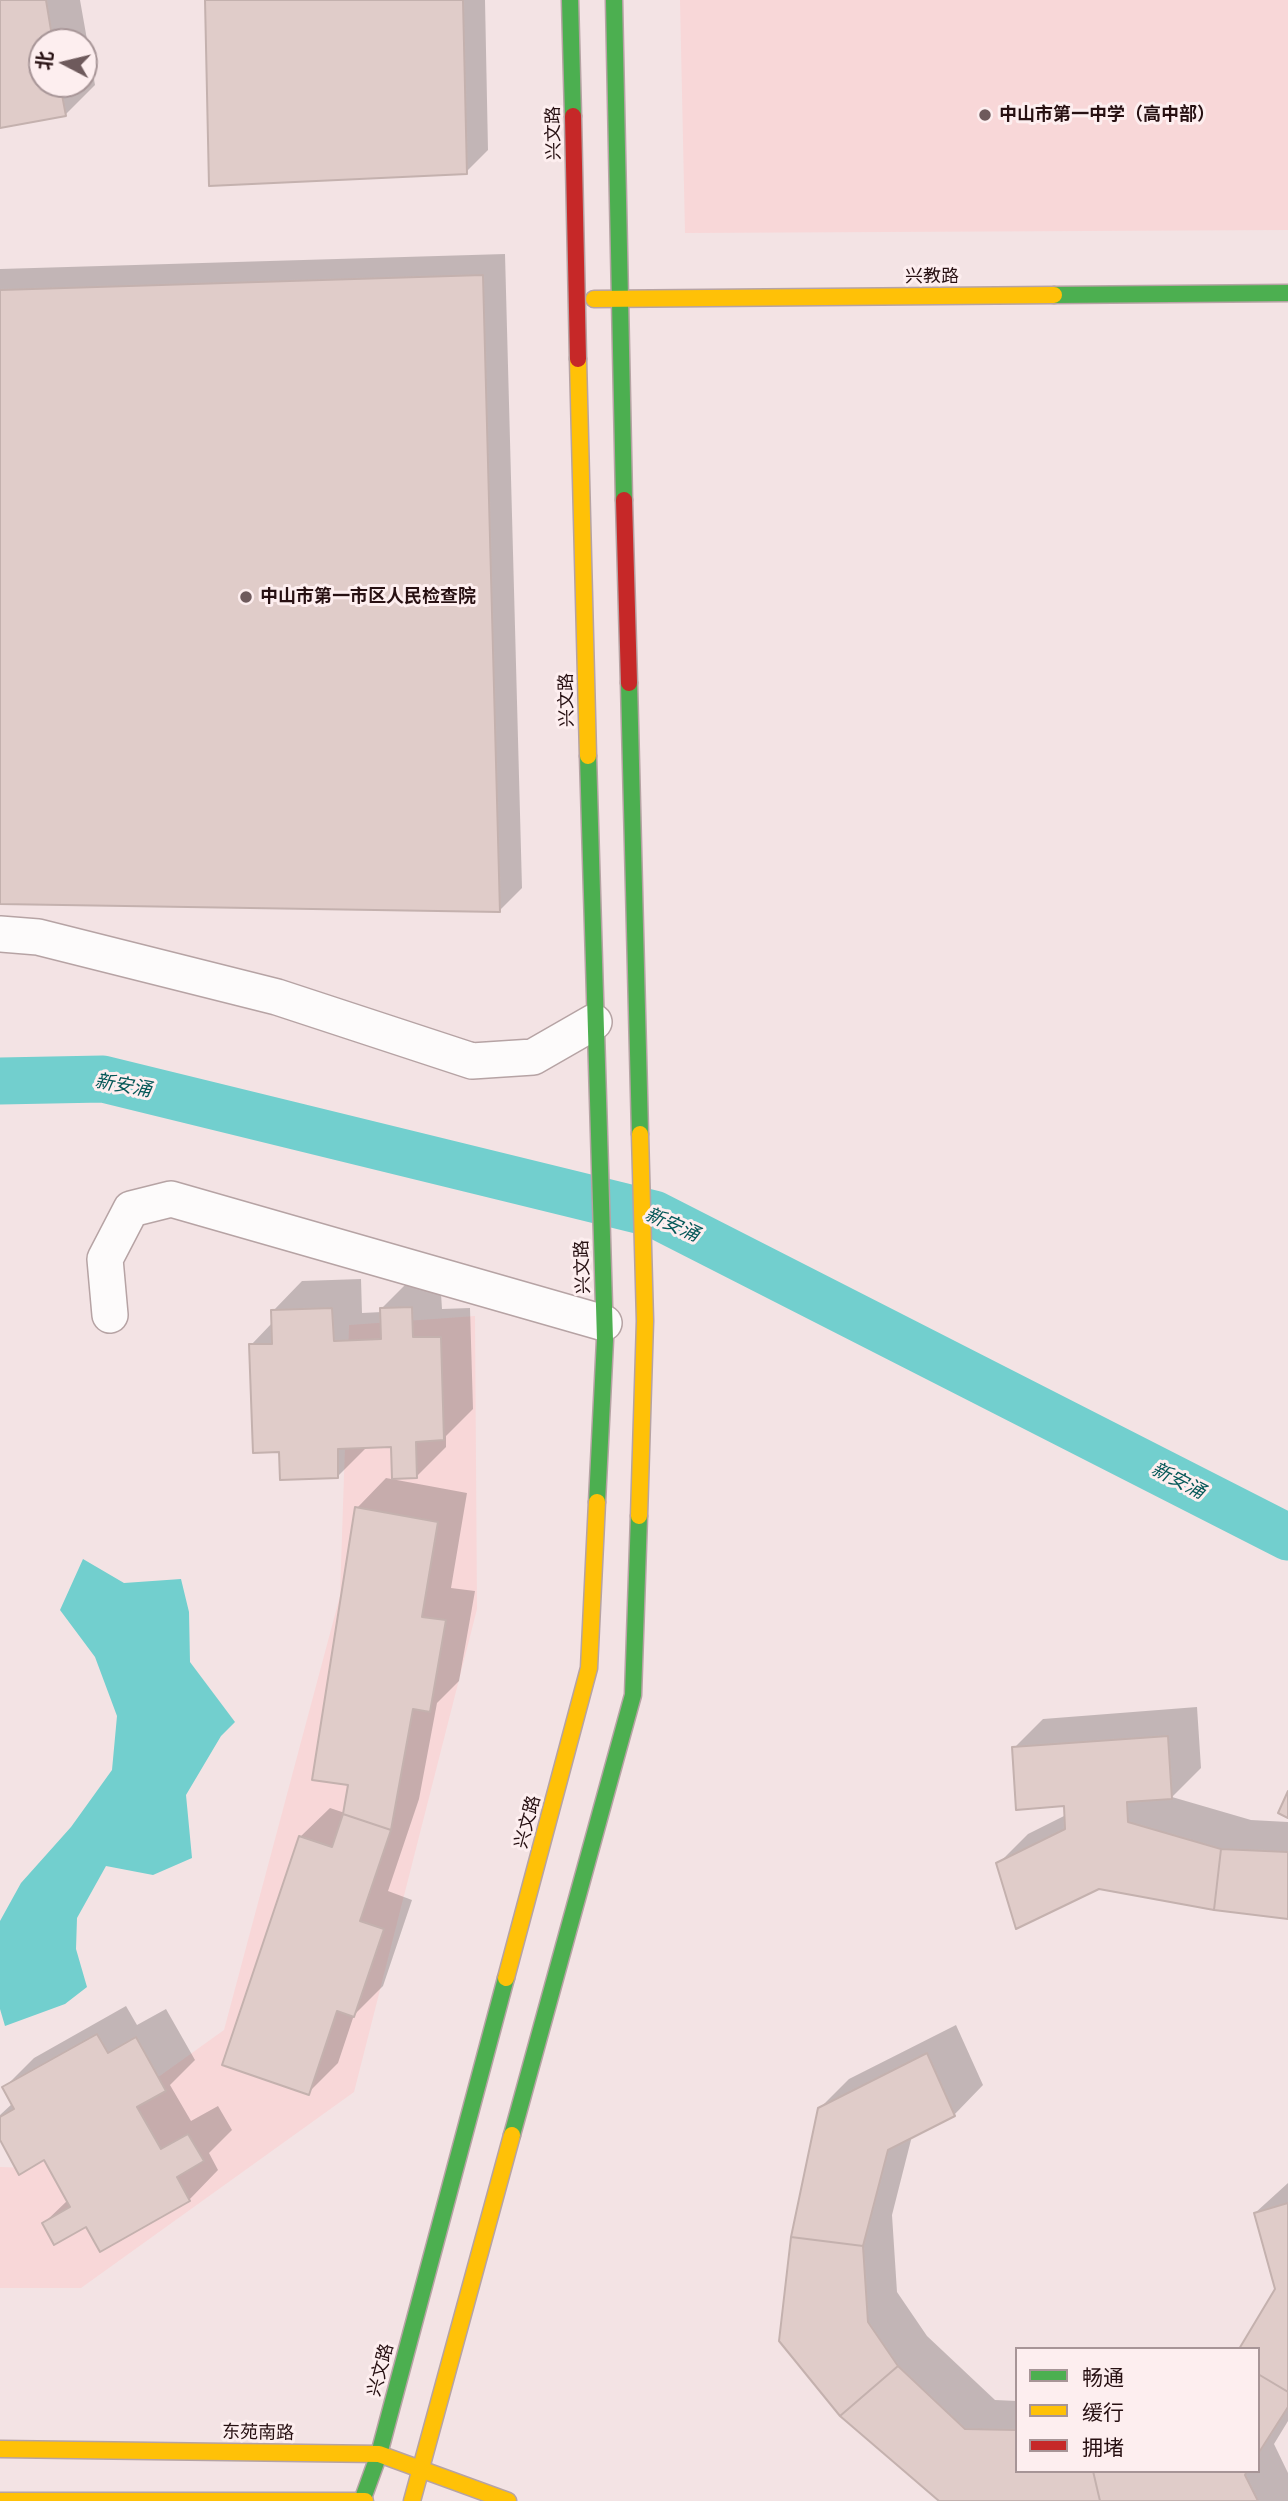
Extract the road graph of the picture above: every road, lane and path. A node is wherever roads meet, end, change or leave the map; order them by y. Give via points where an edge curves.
1 (570, 0) edge
2 (614, 0) edge
3 (1288, 293) edge
4 (620, 298) junction
5 (577, 299) junction
6 (0, 933) edge
7 (594, 1022) junction
8 (604, 1309) junction
9 (110, 1315) dead end
10 (0, 2449) edge
11 (379, 2454) junction
12 (421, 2469) junction
13 (0, 2501) edge
14 (363, 2501) edge
15 (412, 2501) edge
16 (508, 2501) edge

1 - 5 main road, 兴文路
2 - 4 main road
3 - 4 main road, 兴教路
4 - 5 main road, 兴教路
4 - 12 main road via 644,1305 633,1695
5 - 7 main road, 兴文路
6 - 7 street via 38,937 277,997 472,1061 533,1057
7 - 8 main road, 兴文路
8 - 9 street via 171,1199 131,1209 104,1259
8 - 11 main road, 兴文路 via 589,1668
10 - 11 main road, 东苑南路
11 - 12 main road, 东苑南路
11 - 14 main road, 兴文路
12 - 15 main road
12 - 16 main road, 东苑南路
13 - 14 main road

